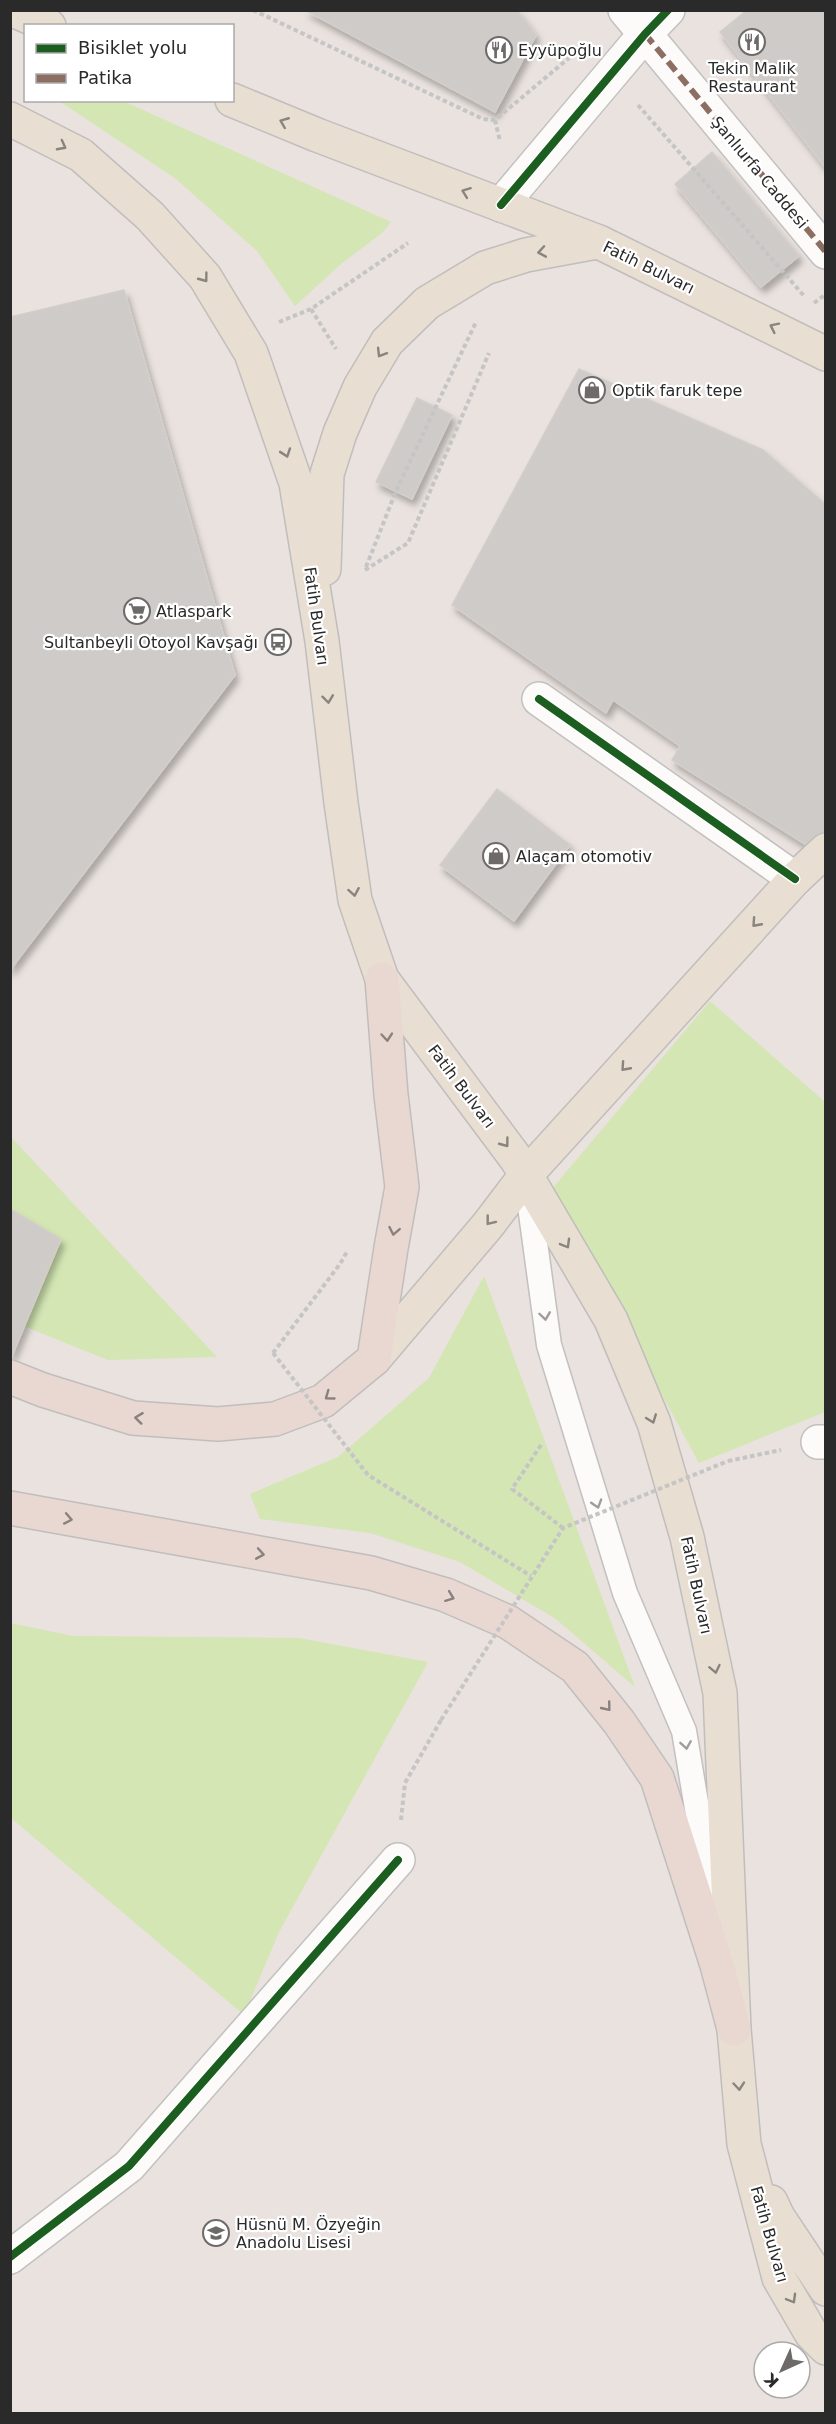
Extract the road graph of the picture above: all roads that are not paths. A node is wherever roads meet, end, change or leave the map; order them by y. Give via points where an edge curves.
1 (13, 10) edge
2 (668, 10) edge
3 (635, 22) edge
4 (44, 24) edge
5 (234, 101) edge
6 (10, 119) edge
7 (501, 205) junction
8 (599, 242) junction
9 (825, 252) edge
10 (825, 354) edge
11 (322, 641) junction
12 (539, 699) dead end
13 (825, 850) edge
14 (795, 879) junction
15 (382, 979) junction
16 (526, 1175) junction
17 (375, 1359) junction
18 (10, 1377) edge
19 (10, 1508) edge
20 (398, 1860) dead end
21 (734, 2029) junction
22 (744, 2144) junction
23 (10, 2257) edge
24 (825, 2289) edge
25 (825, 2348) edge

1 - 4 main road
2 - 3 street
3 - 7 street
3 - 9 street, Şanlıurfa Caddesi
7 -> 5 main road, Fatih Bulvarı
6 -> 11 main road, Fatih Bulvarı via 81,155 150,216 205,278 251,352 296,483
7 - 8 main road, Fatih Bulvarı
10 -> 8 main road, Fatih Bulvarı
8 -> 11 main road via 526,255 485,268 427,303 387,342 360,387 327,474
11 -> 15 main road, Fatih Bulvarı via 355,900
12 - 14 street
13 - 14 main road
14 -> 16 main road
15 -> 16 main road, Fatih Bulvarı
15 -> 17 highway via 402,1187
16 -> 17 main road
16 -> 21 lane, Fatih Bulvarı via 549,1345 625,1593 684,1731
16 -> 21 main road, Fatih Bulvarı via 611,1320 654,1423 687,1537 720,1693
17 -> 18 highway via 322,1401 275,1419 218,1424 133,1418
19 -> 21 highway via 371,1573 446,1595 508,1622 575,1667 657,1778
20 - 23 street via 129,2166
21 -> 22 main road, Fatih Bulvarı
22 - 24 main road, Fatih Bulvarı via 778,2217
22 -> 25 main road, Fatih Bulvarı via 779,2278

